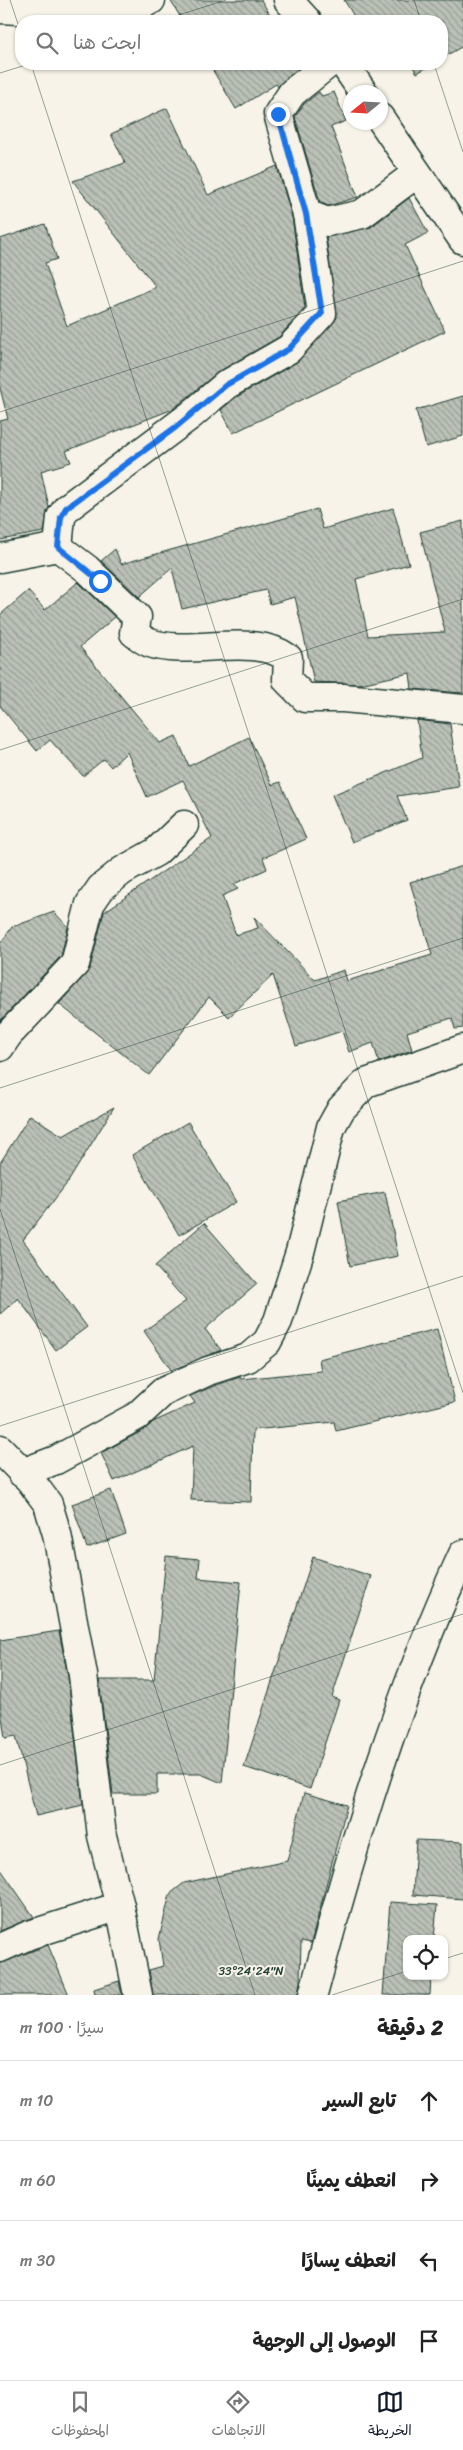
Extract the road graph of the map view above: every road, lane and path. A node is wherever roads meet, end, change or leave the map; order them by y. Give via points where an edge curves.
1 (151, 0) edge
2 (288, 0) edge
3 (0, 9) edge
4 (302, 15) edge
5 (321, 70) edge
6 (348, 70) edge
7 (358, 85) edge
8 (388, 130) edge
9 (417, 173) junction
10 (306, 214) junction
11 (463, 240) edge
12 (58, 547) junction
13 (0, 558) edge
14 (463, 709) edge
15 (184, 825) dead end
16 (0, 1048) edge
17 (463, 1049) edge
18 (0, 1449) edge
19 (22, 1473) junction
20 (463, 1554) edge
21 (120, 1906) junction
22 (0, 1948) edge
23 (138, 1995) edge
24 (313, 1995) edge

1 - 3 street via 141,6 107,12
2 - 4 street
5 - 10 street via 292,93 278,114
6 - 7 street
8 - 9 street
9 - 10 street via 362,214 327,222
9 - 11 street
10 - 12 street via 322,313 289,349 226,385 176,427 66,508 61,517
12 - 13 street
12 - 14 street via 87,569 137,617 134,632 148,642 162,646 278,651 288,658 287,680 305,698 343,698
15 - 16 street via 156,852 122,871 101,888 90,904 75,964 8,1035
17 - 19 street via 366,1083 341,1109 331,1128 288,1291 267,1342 248,1358 208,1371 163,1392 137,1416 56,1460
18 - 19 street
19 - 21 street via 48,1504 57,1534 84,1675 102,1836
20 - 24 street via 432,1621 390,1732 337,1902
21 - 22 street via 29,1935
21 - 23 street

